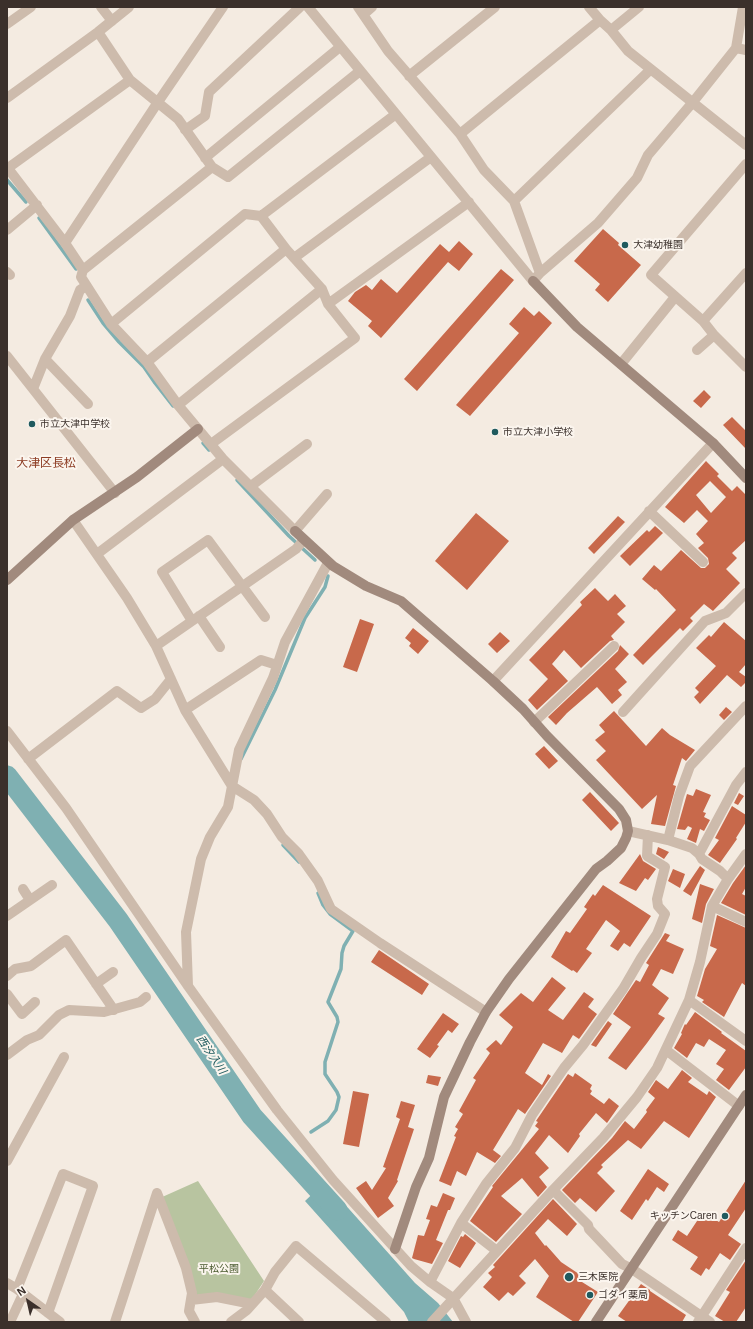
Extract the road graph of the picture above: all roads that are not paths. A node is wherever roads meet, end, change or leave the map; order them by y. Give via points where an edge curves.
1 (31, 7) edge
2 (101, 7) edge
3 (129, 7) edge
4 (224, 7) edge
5 (300, 7) edge
6 (308, 7) edge
7 (495, 7) edge
8 (589, 7) edge
9 (640, 7) edge
10 (743, 7) edge
11 (365, 9) edge
12 (600, 20) junction
13 (112, 21) junction
14 (7, 24) edge
15 (611, 30) junction
16 (98, 32) junction
17 (340, 47) junction
18 (741, 49) edge
19 (650, 70) junction
20 (360, 71) junction
21 (409, 76) junction
22 (130, 80) junction
23 (7, 98) edge
24 (158, 102) junction
25 (693, 102) junction
26 (396, 114) junction
27 (186, 130) junction
28 (460, 134) junction
29 (746, 145) edge
30 (431, 157) junction
31 (205, 158) junction
32 (746, 164) edge
33 (212, 167) junction
34 (8, 168) edge
35 (514, 201) junction
36 (469, 202) junction
37 (37, 205) junction
38 (261, 216) junction
39 (7, 230) edge
40 (65, 243) junction
41 (286, 249) junction
42 (294, 258) junction
43 (83, 270) junction
44 (746, 273) edge
45 (537, 277) junction
46 (86, 286) junction
47 (322, 289) junction
48 (675, 297) junction
49 (328, 304) junction
50 (703, 321) junction
51 (111, 324) junction
52 (714, 335) junction
53 (697, 350) dead end
54 (7, 356) edge
55 (45, 359) junction
56 (147, 362) junction
57 (621, 364) junction
58 (746, 367) edge
59 (33, 389) junction
60 (88, 404) dead end
61 (178, 405) junction
62 (198, 429) junction
63 (713, 442) junction
64 (210, 444) junction
65 (307, 444) dead end
66 (223, 459) junction
67 (746, 478) edge
68 (251, 486) junction
69 (115, 493) junction
70 (327, 494) dead end
71 (649, 511) junction
72 (73, 520) junction
73 (295, 531) junction
74 (304, 540) junction
75 (97, 554) junction
76 (703, 562) dead end
77 (328, 563) junction
78 (7, 580) edge
79 (243, 586) junction
80 (746, 592) edge
81 (265, 617) dead end
82 (196, 618) junction
83 (156, 646) junction
84 (614, 646) dead end
85 (220, 647) dead end
86 (277, 665) junction
87 (171, 679) junction
88 (493, 681) junction
89 (746, 706) edge
90 (185, 710) junction
91 (623, 712) dead end
92 (534, 722) junction
93 (7, 731) edge
94 (28, 759) junction
95 (746, 772) edge
96 (232, 786) junction
97 (628, 830) junction
98 (648, 835) junction
99 (668, 840) junction
100 (699, 854) junction
101 (746, 854) edge
102 (728, 879) junction
103 (52, 885) dead end
104 (23, 889) dead end
105 (30, 900) junction
106 (712, 906) junction
107 (7, 916) edge
108 (746, 922) edge
109 (114, 972) dead end
110 (7, 976) edge
111 (96, 984) junction
112 (188, 986) junction
113 (7, 994) edge
114 (146, 997) dead end
115 (689, 1000) junction
116 (35, 1002) dead end
117 (114, 1010) junction
118 (486, 1012) junction
119 (746, 1041) edge
120 (666, 1050) junction
121 (7, 1055) edge
122 (64, 1057) dead end
123 (746, 1095) edge
124 (739, 1106) junction
125 (7, 1161) edge
126 (553, 1190) junction
127 (461, 1223) junction
128 (746, 1248) edge
129 (395, 1249) junction
130 (497, 1251) junction
131 (632, 1269) junction
132 (430, 1282) junction
133 (7, 1283) edge
134 (265, 1290) junction
135 (20, 1291) junction
136 (453, 1298) junction
137 (191, 1300) junction
138 (252, 1304) junction
139 (48, 1313) junction
140 (703, 1320) edge
141 (10, 1322) edge
142 (60, 1322) edge
143 (115, 1322) edge
144 (195, 1322) edge
145 (231, 1322) edge
146 (299, 1322) edge
147 (386, 1322) edge
148 (432, 1322) edge
149 (466, 1322) edge
150 (596, 1322) edge

1 - 14 street
2 - 13 street
3 - 13 street
4 - 24 street
5 - 27 street via 209,92 204,116
6 - 17 street
7 - 21 street
8 - 12 street
9 - 15 street
10 - 18 street
11 - 21 street via 388,51
12 - 15 street
12 - 28 street
13 - 16 street
15 - 19 street via 628,51
16 - 22 street
16 - 23 street
17 - 20 street
17 - 31 street
18 - 25 street
19 - 25 street
19 - 35 street
20 - 26 street
20 - 33 street via 228,177
21 - 28 street
22 - 24 street
22 - 34 street
24 - 27 street via 178,119
24 - 40 street
25 - 29 street
25 - 45 street via 648,155 637,178 598,223
26 - 30 street
26 - 38 street
27 - 31 street
28 - 35 street via 484,170
30 - 36 street
30 - 42 street
31 - 33 street
32 - 48 street via 651,275
33 - 43 street
34 - 37 street
35 - 45 street
36 - 45 street
36 - 49 street
37 - 39 street
37 - 40 street
38 - 41 street
38 - 51 street via 245,214
40 - 43 street
41 - 42 street
41 - 56 street
42 - 47 street
43 - 46 street via 81,277
44 - 50 street
45 - 57 street via 577,327
46 - 51 street
46 - 55 street via 80,290 70,316
47 - 49 street
47 - 61 street
48 - 50 street
48 - 57 street
49 - 64 street via 355,338
50 - 52 street
51 - 56 street
52 - 53 street
52 - 58 street
54 - 59 street
55 - 59 street
55 - 60 street
56 - 61 street
57 - 63 street
59 - 69 street
61 - 62 street
62 - 64 street
62 - 69 street
63 - 67 street
63 - 71 street
64 - 66 street
65 - 68 street
66 - 68 street
66 - 75 street
68 - 73 street
69 - 72 street
70 - 73 street
71 - 76 street
71 - 88 street
72 - 75 street
72 - 78 street
73 - 74 street
74 - 77 street
74 - 79 street via 296,549
75 - 83 street
77 - 86 street via 285,642
77 - 88 street via 366,586 401,601
79 - 81 street
79 - 82 street
79 - 82 street via 208,540 162,572
80 - 91 street via 726,613 705,621
82 - 83 street
82 - 85 street
83 - 87 street
84 - 92 street
86 - 90 street via 261,660
86 - 96 street via 239,750
87 - 90 street
87 - 94 street via 155,699 141,708 117,691
88 - 92 street
89 - 99 street via 690,766
90 - 96 street
92 - 97 street via 620,810
93 - 94 street
94 - 112 street via 66,808
95 - 100 street via 736,785
96 - 112 street via 228,807 210,837 201,859 186,932
96 - 118 street via 254,800 267,814 318,881 331,909
97 - 98 street
97 - 118 street via 621,848 596,870 509,979
98 - 99 street
98 - 127 street via 647,856 665,867 657,899 658,906 665,914 657,934 623,989 564,1068 532,1115 515,1148 486,1184
99 - 100 street via 692,848
100 - 102 street
101 - 102 street
102 - 106 street
103 - 105 street
104 - 105 street
105 - 107 street
106 - 108 street
106 - 115 street
109 - 111 street
110 - 111 street via 15,969 31,966 66,940
111 - 117 street
112 - 129 street via 277,1110 333,1180
113 - 116 street via 22,1014
114 - 117 street via 140,1002
115 - 119 street
115 - 120 street
117 - 121 street via 69,1010 59,1015 39,1035 27,1040
118 - 129 street via 444,1097 429,1158 416,1187
120 - 124 street
120 - 126 street via 657,1068 632,1103
122 - 125 street
123 - 124 street
124 - 131 street
126 - 130 street
126 - 131 street via 622,1264
127 - 130 street
127 - 132 street
128 - 140 street
129 - 132 street
130 - 136 street
131 - 140 street
131 - 150 street
132 - 136 street
133 - 135 street
134 - 138 street
134 - 146 street
134 - 147 street via 275,1272 296,1246
135 - 139 street
135 - 139 street via 63,1174 94,1186
135 - 141 street
136 - 148 street
136 - 149 street
137 - 138 street via 217,1297
137 - 143 street via 192,1293 186,1268 157,1193
137 - 144 street via 189,1311
138 - 145 street
139 - 142 street

